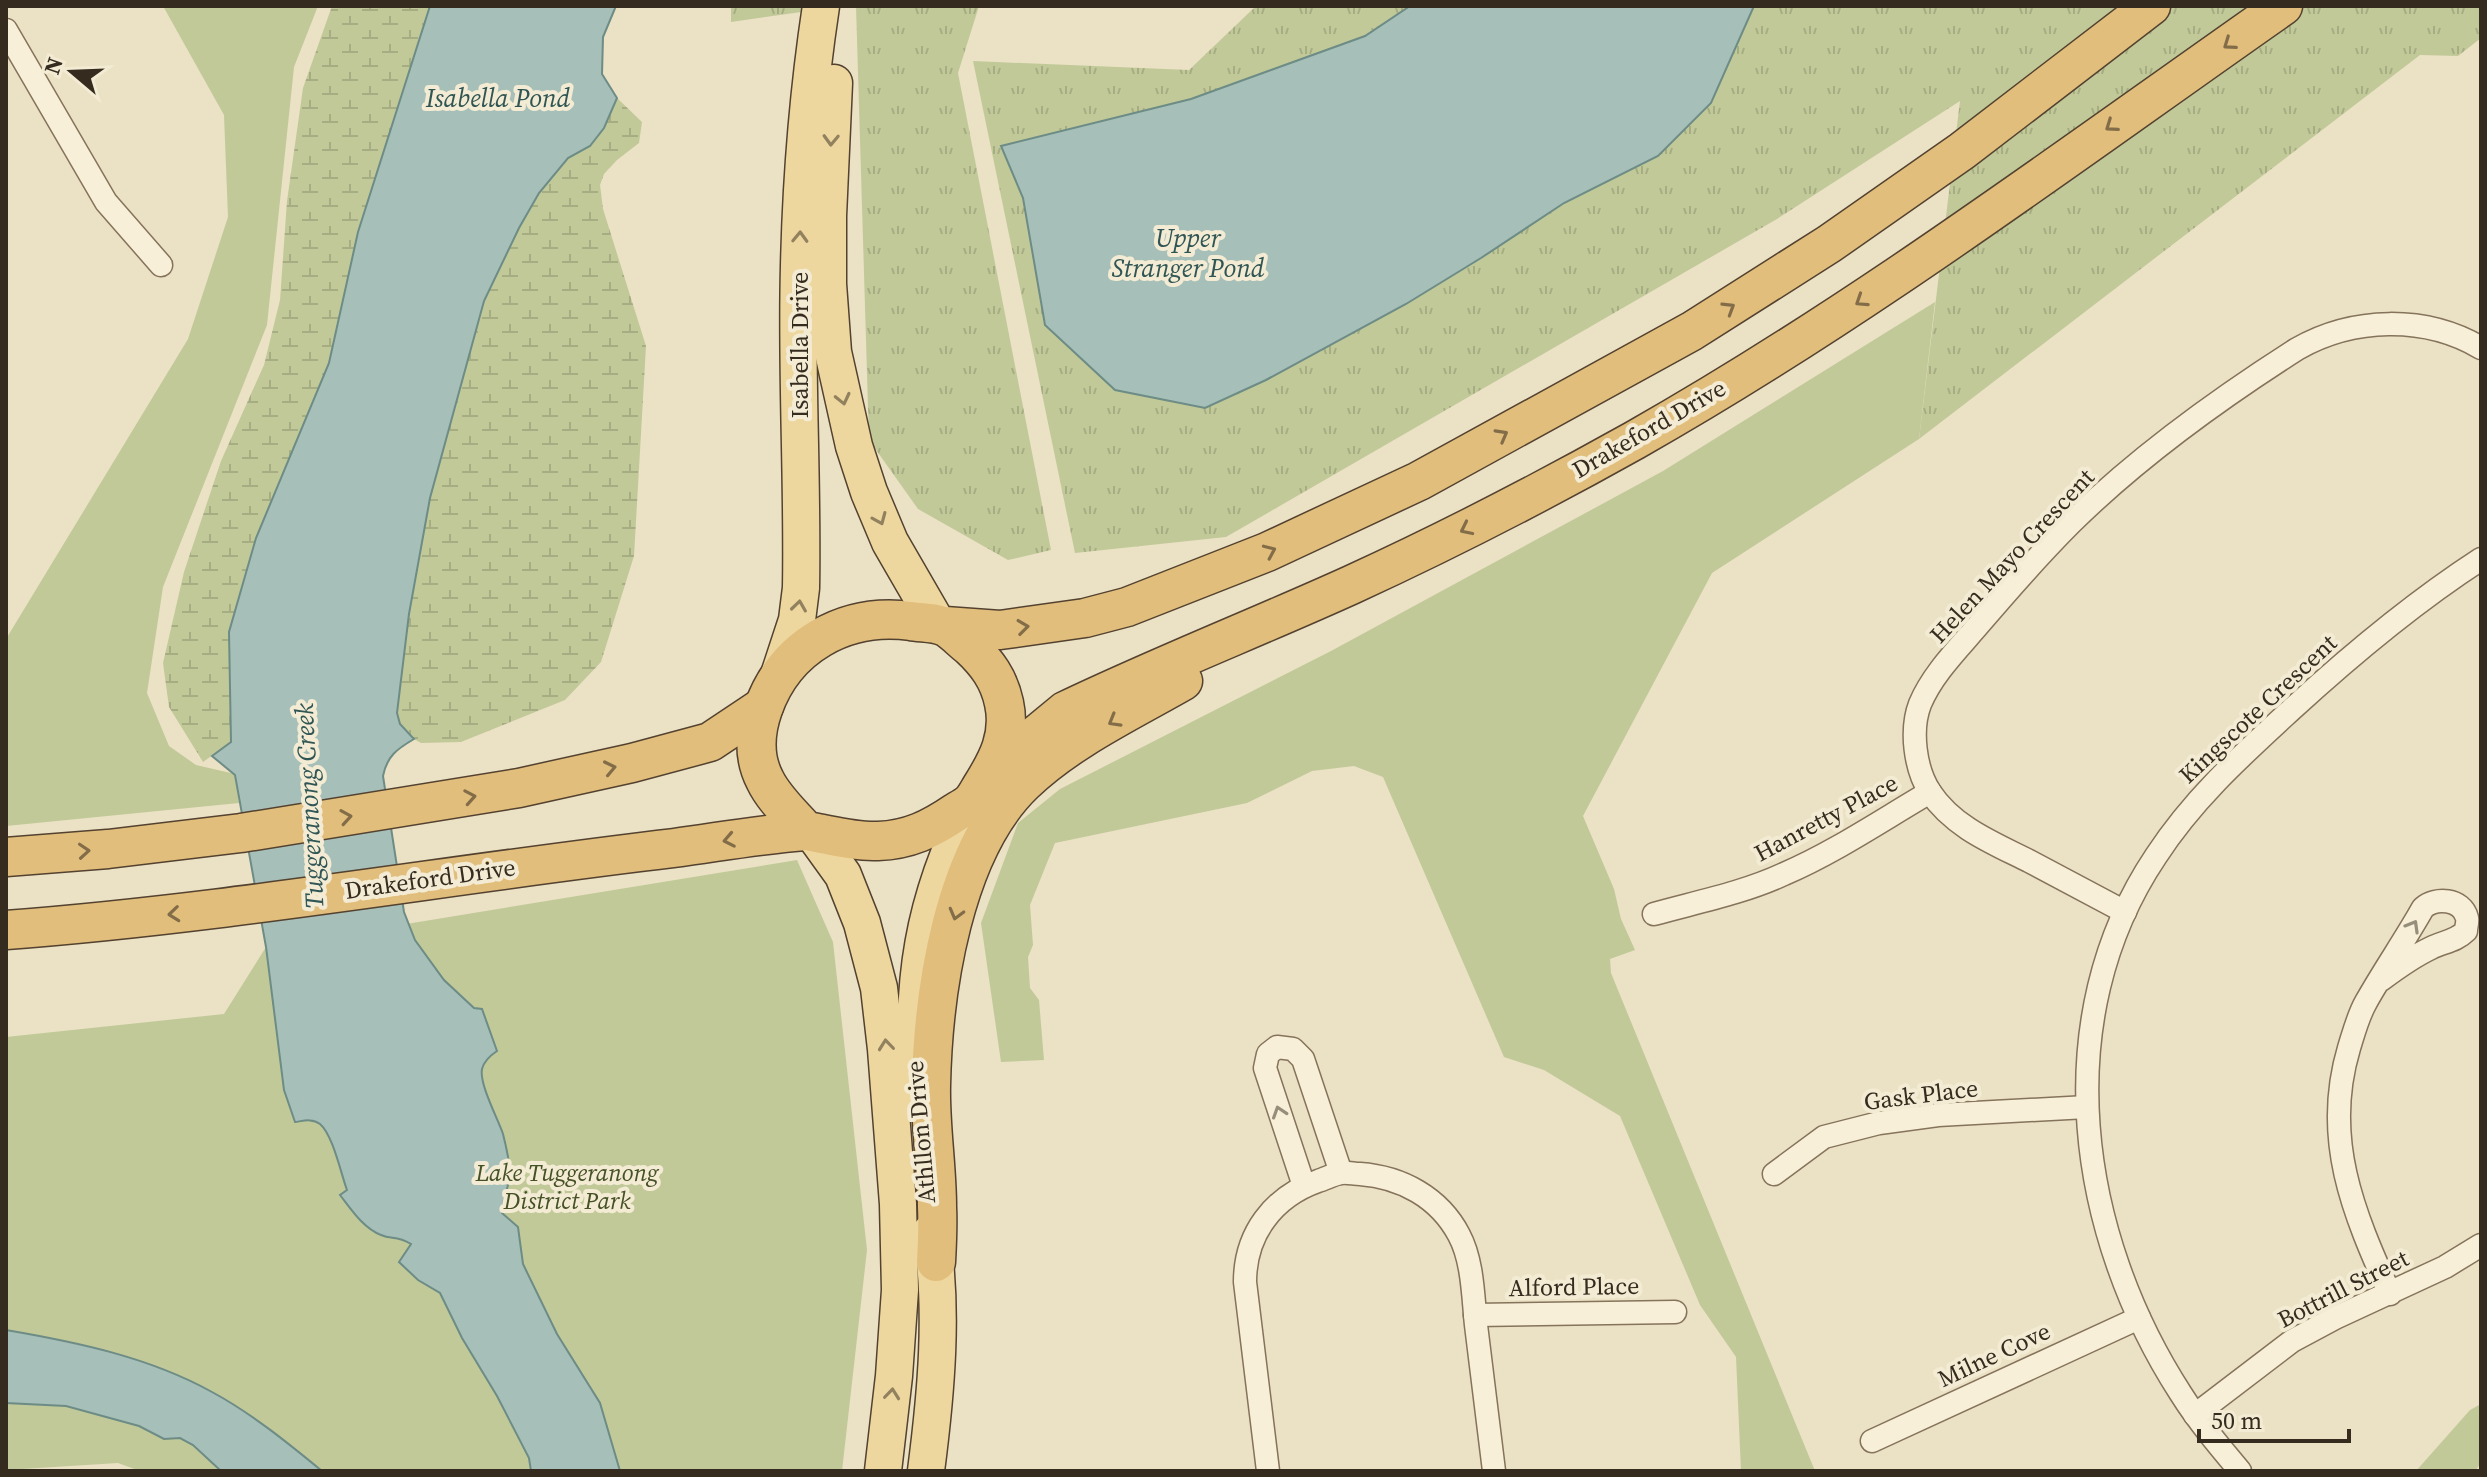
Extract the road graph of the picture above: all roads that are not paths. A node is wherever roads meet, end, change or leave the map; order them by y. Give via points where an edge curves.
1 (821, 6) edge
2 (841, 6) edge
3 (2151, 6) edge
4 (2283, 6) edge
5 (6, 30) edge
6 (161, 265) dead end
7 (2479, 342) edge
8 (2481, 559) edge
9 (1351, 585) junction
10 (942, 626) junction
11 (770, 693) junction
12 (1930, 792) junction
13 (977, 794) junction
14 (809, 832) junction
15 (6, 857) edge
16 (2125, 912) junction
17 (1654, 914) dead end
18 (6, 930) edge
19 (2381, 980) dead end
20 (2087, 1107) junction
21 (1341, 1173) junction
22 (1774, 1174) dead end
23 (1304, 1186) junction
24 (2481, 1245) edge
25 (936, 1262) junction
26 (2390, 1294) junction
27 (1675, 1312) dead end
28 (1475, 1315) junction
29 (2139, 1318) junction
30 (2195, 1415) junction
31 (1872, 1441) dead end
32 (883, 1471) edge
33 (926, 1471) edge
34 (1268, 1471) edge
35 (1494, 1471) edge
36 (2240, 1471) edge

11 -> 1 main road, Isabella Drive via 797,620 801,588 799,268 803,169
2 -> 10 main road, Isabella Drive via 828,216 833,352 869,492 890,542
10 -> 3 highway via 1000,630 1127,607 1267,552 1419,481 1692,331 1829,244 1962,151
4 -> 9 highway, Drakeford Drive via 1814,331 1635,440
5 - 6 street via 106,202
7 - 12 street, Helen Mayo Crescent via 2420,326 2382,323 2346,328 2297,349 2178,430 2071,524 1932,680 1919,706 1915,749
8 - 16 street, Kingscote Crescent via 2388,625 2233,763 2190,808 2154,858
9 - 13 highway, Drakeford Drive via 1065,711
9 -> 25 highway via 1319,612 1077,742 1022,785 990,826 959,901 934,1030
10 - 11 highway via 881,620 846,626 790,661
10 - 13 highway via 976,653 1001,688 1007,726 1002,749
11 - 14 highway via 757,728 759,766 772,793
15 -> 11 highway via 241,833 519,788 710,742
12 - 16 street, Helen Mayo Crescent via 1947,814 1971,831
12 - 17 street, Hanretty Place via 1785,874
13 - 14 highway via 921,834 879,842
13 - 25 main road, Athllon Drive via 934,889 919,966 914,1040
14 -> 18 highway, Drakeford Drive via 754,835 252,906
32 -> 14 main road, Athllon Drive via 900,1290 879,988 843,875
16 - 20 street, Kingscote Crescent via 2096,995 2089,1031
19 - 26 street via 2357,1023 2344,1067 2339,1113 2346,1184
20 - 22 street, Gask Place via 1879,1123 1824,1137
20 - 29 street, Kingscote Crescent via 2102,1214
21 - 23 street
23 -> 21 street via 1265,1068 1268,1054 1277,1047 1293,1049 1303,1059
21 - 28 street via 1401,1182 1432,1200 1464,1246
23 - 34 street via 1267,1214 1252,1239 1245,1267
24 - 26 street, Bottrill Street
25 - 33 main road, Athllon Drive via 936,1356
26 - 30 street, Bottrill Street via 2292,1341
27 - 28 street, Alford Place
28 - 35 street
29 - 30 street, Kingscote Crescent
29 - 31 street, Milne Cove
30 - 36 street, Kingscote Crescent

